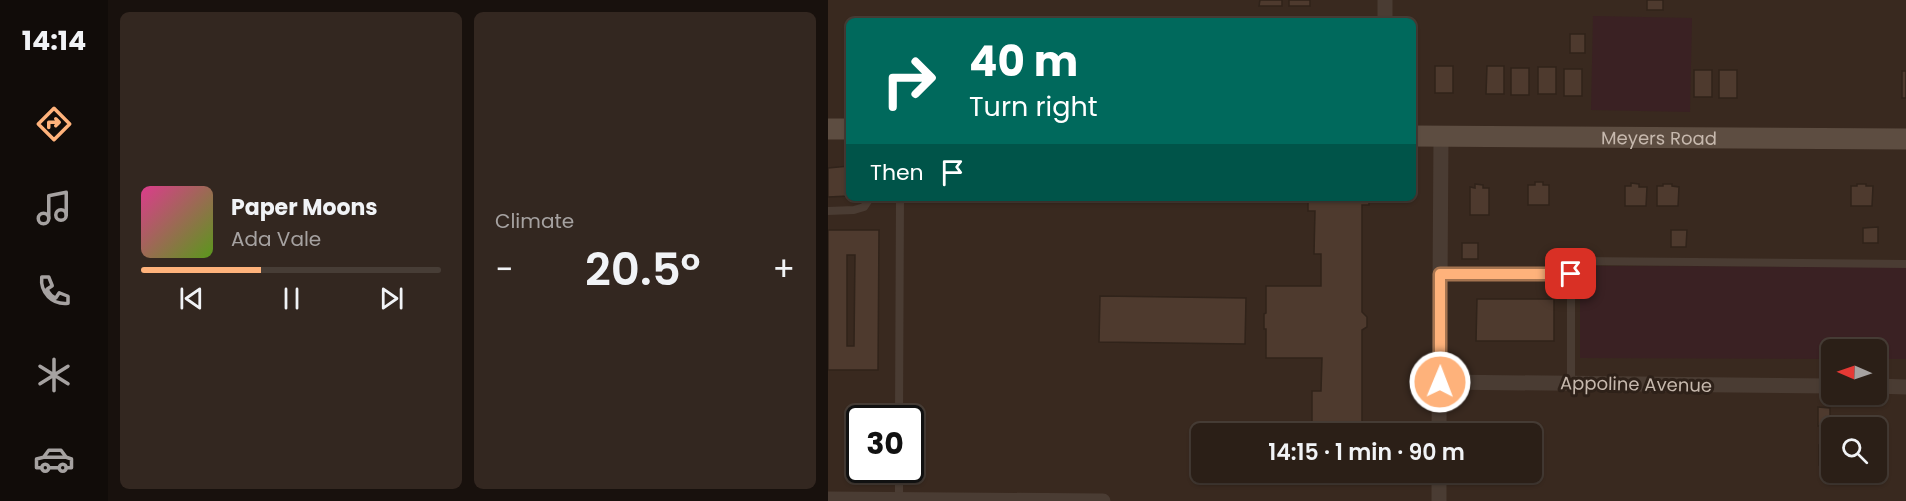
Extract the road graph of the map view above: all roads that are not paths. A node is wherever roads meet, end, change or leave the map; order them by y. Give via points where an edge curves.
1 (1385, 0) edge
2 (1385, 18) edge
3 (828, 129) edge
4 (846, 129) edge
5 (1416, 136) edge
6 (1442, 136) junction
7 (1906, 139) edge
8 (868, 201) edge
9 (900, 201) edge
10 (828, 211) edge
11 (1579, 261) dead end
12 (1906, 264) edge
13 (1440, 274) junction
14 (1440, 382) junction
15 (1571, 383) junction
16 (1821, 386) edge
17 (1887, 387) edge
18 (1906, 387) edge
19 (899, 405) edge
20 (1439, 423) edge
21 (899, 483) edge
22 (1439, 483) edge
23 (828, 499) edge
24 (899, 500) edge
25 (1103, 501) edge
26 (1439, 501) edge

1 - 2 street
3 - 4 street
5 - 6 street, Meyers Road
6 - 7 street, Meyers Road
6 - 13 street
8 - 10 lane via 854,210
9 - 19 lane
11 - 12 lane
13 - 14 street
13 - 15 lane via 1571,274
14 - 15 street, Appoline Avenue
14 - 20 street
15 - 16 street, Appoline Avenue
17 - 18 street
21 - 24 lane
22 - 26 street
23 - 24 street
24 - 25 street

